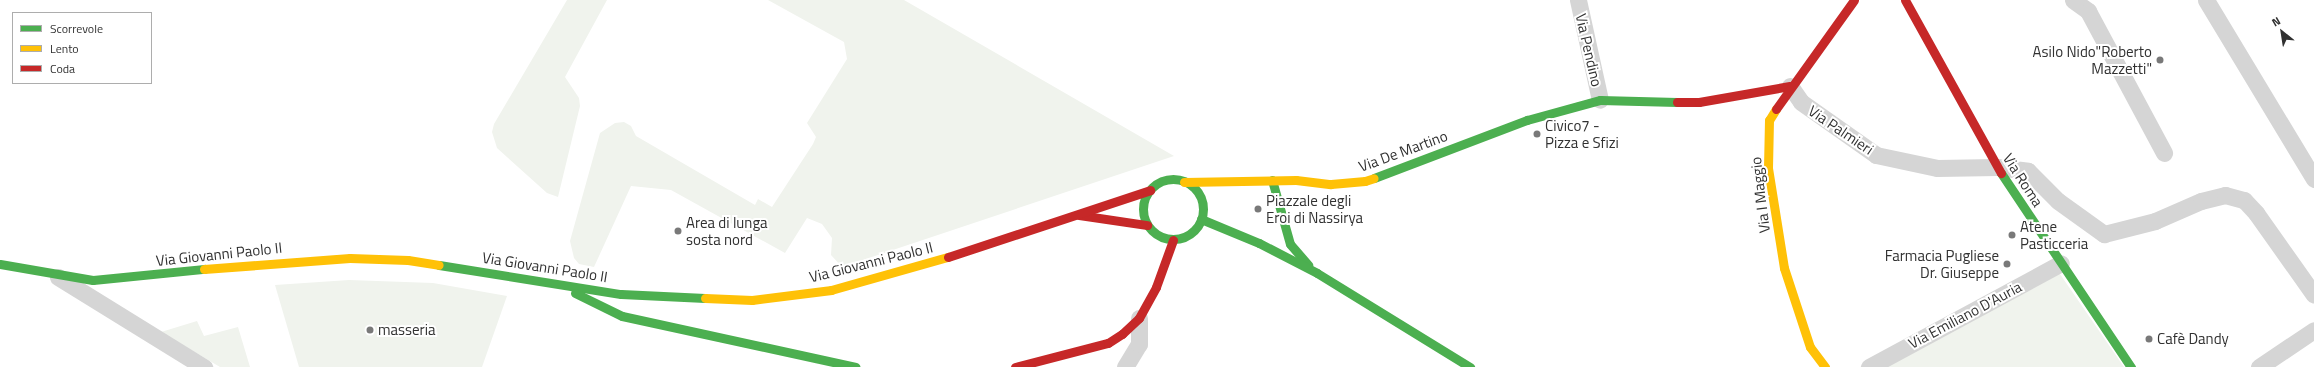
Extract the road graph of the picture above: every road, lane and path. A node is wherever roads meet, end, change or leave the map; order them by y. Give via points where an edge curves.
1 (1578, 0) edge
2 (1854, 0) edge
3 (1905, 0) edge
4 (2073, 0) edge
5 (2206, 0) edge
6 (1790, 86) junction
7 (1600, 100) junction
8 (2164, 153) dead end
9 (1997, 167) junction
10 (2314, 179) edge
11 (1272, 180) junction
12 (1184, 182) junction
13 (1150, 190) junction
14 (1076, 215) junction
15 (1201, 219) junction
16 (1147, 225) junction
17 (1174, 240) junction
18 (2061, 263) junction
19 (0, 264) edge
20 (1317, 273) junction
21 (55, 275) junction
22 (554, 283) junction
23 (2314, 295) edge
24 (1139, 318) junction
25 (2314, 330) edge
26 (204, 367) edge
27 (856, 367) edge
28 (1015, 367) edge
29 (1125, 367) edge
30 (1470, 367) edge
31 (1825, 367) edge
32 (1869, 367) edge
33 (2131, 367) edge
34 (2259, 367) edge

1 - 7 street, Via Pendino
2 - 6 street, Via I Maggio
3 - 9 street, Via Roma
4 - 8 street via 2088,10
5 - 10 street
6 - 7 street, Via De Martino via 1699,102
6 - 9 street, Via Palmieri via 1801,102 1876,155 1936,168
6 - 31 street, Via I Maggio via 1769,120 1768,168 1784,268 1810,347
7 - 11 street, Via De Martino via 1527,120 1364,181 1330,184
9 - 18 street, Via Roma
9 - 23 street, Via Palmieri via 2028,171 2058,201 2104,234 2155,221 2201,201 2225,195 2244,200
11 - 12 street, Via De Martino
11 - 20 street via 1290,244 1300,259
12 - 13 street via 1176,179 1166,180
12 - 15 street via 1198,193 1202,206
13 - 14 street, Via Giovanni Paolo II
13 - 16 street via 1143,207
14 - 16 street, Via Giovanni Paolo II
14 - 22 street, Via Giovanni Paolo II via 929,263 831,290 752,300 621,294
15 - 17 street via 1191,234
15 - 20 street via 1259,243
16 - 17 street via 1158,236
17 - 24 street via 1156,287
18 - 32 street, Via Emiliano D'Auria
18 - 33 street, Via Roma
19 - 21 street, Via Giovanni Paolo II
20 - 30 street
21 - 22 street, Via Giovanni Paolo II via 93,280 286,261 350,258 408,260
21 - 26 street
22 - 27 street via 622,316
24 - 28 street via 1108,343
24 - 29 street via 1139,344
25 - 34 street

